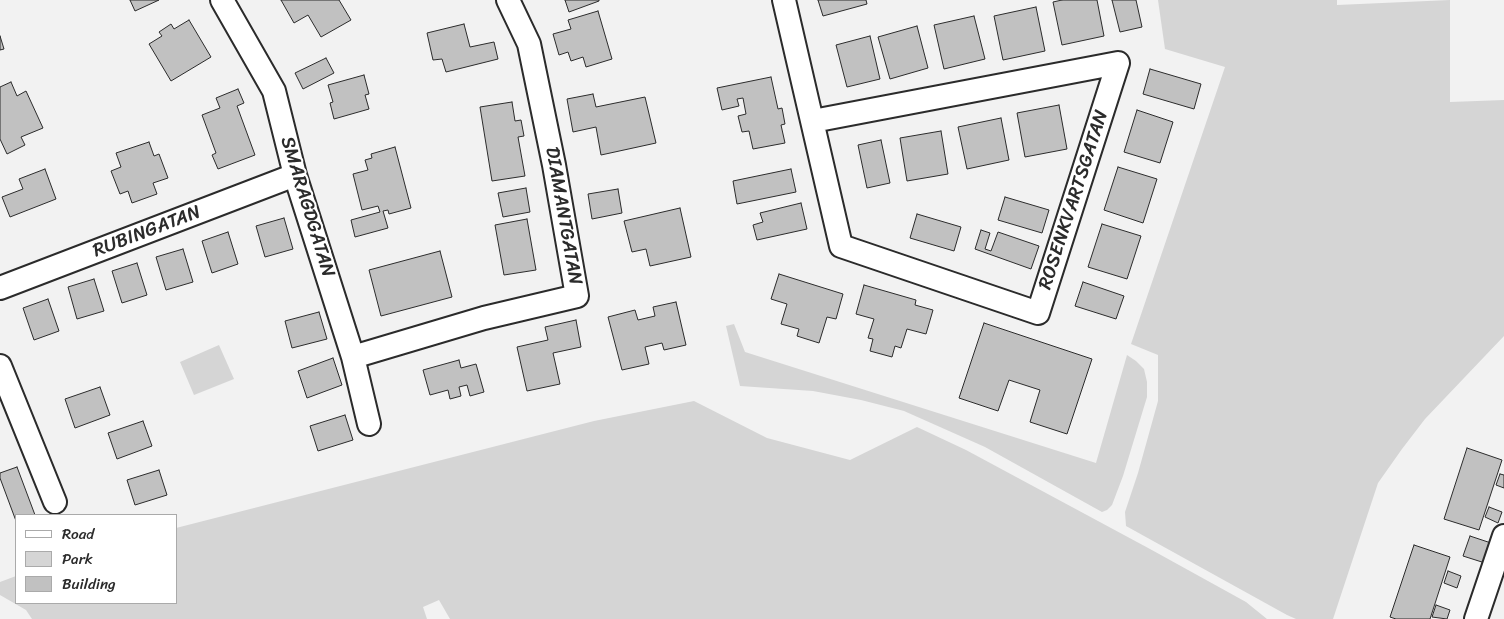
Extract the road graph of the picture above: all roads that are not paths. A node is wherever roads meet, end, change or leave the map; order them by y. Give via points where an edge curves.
1 (222, 0) edge
2 (508, 0) edge
3 (784, 0) edge
4 (813, 121) junction
5 (295, 175) junction
6 (0, 288) edge
7 (353, 357) junction
8 (0, 366) edge
9 (370, 424) dead end
10 (55, 502) dead end
11 (1504, 536) edge
12 (1476, 619) edge

1 - 5 street, SMARAGDGATAN via 274,92
2 - 7 street, DIAMANTGATAN via 528,44 577,296 484,318
3 - 4 street, ROSENKVARTSGATAN
4 - 4 street, ROSENKVARTSGATAN via 985,89 1118,63 1038,312 841,246
5 - 6 street, RUBINGATAN
5 - 7 street, SMARAGDGATAN
7 - 9 street, SMARAGDGATAN
8 - 10 street
11 - 12 street

